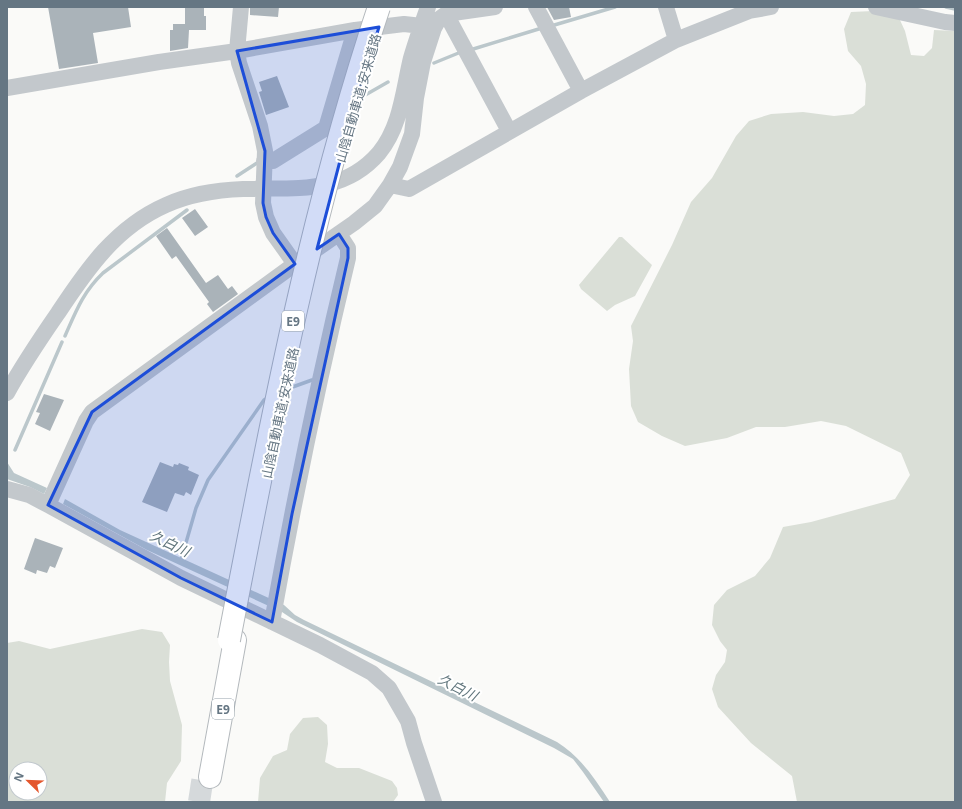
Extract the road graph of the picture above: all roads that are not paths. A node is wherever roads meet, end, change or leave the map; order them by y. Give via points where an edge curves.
1 (241, 7) edge
2 (379, 7) edge
3 (386, 7) edge
4 (428, 7) edge
5 (495, 7) edge
6 (536, 7) edge
7 (666, 7) edge
8 (771, 7) edge
9 (876, 7) edge
10 (749, 9) edge
11 (446, 14) junction
12 (955, 23) edge
13 (422, 26) junction
14 (355, 30) junction
15 (676, 40) junction
16 (237, 51) junction
17 (7, 88) edge
18 (581, 90) junction
19 (509, 131) junction
20 (264, 161) junction
21 (390, 185) junction
22 (263, 189) junction
23 (338, 234) junction
24 (294, 264) junction
25 (7, 393) edge
26 (7, 489) edge
27 (48, 505) junction
28 (272, 622) junction
29 (232, 640) junction
30 (207, 777) tunnel mouth
31 (434, 802) edge

1 - 16 street
2 - 29 highway, 山陰自動車道;安来道路 / E9, bridge via 346,110 297,300 259,483
3 - 29 highway, 山陰自動車道;安来道路 / E9 via 353,112 318,245
4 - 13 street
5 - 11 street
6 - 18 street
7 - 15 street
8 - 10 street
9 - 12 street
10 - 15 street
11 - 19 street
11 - 21 street via 439,19 434,28 423,62 412,134 400,168
13 - 14 street via 404,24
13 - 22 street via 397,119 379,152 364,168 337,183 293,190
14 - 16 street
14 - 20 street via 326,128 273,161
15 - 18 street
16 - 17 street
16 - 20 street via 260,126 265,151
18 - 19 street
19 - 21 street via 409,189
20 - 22 street
21 - 23 street via 375,206
22 - 24 street via 266,217 273,233
22 - 25 street via 223,190 181,199 148,214 124,230 98,256 79,281
23 - 24 street
23 - 28 street via 348,248 348,258 332,321
24 - 27 street via 92,412
26 - 27 street
27 - 28 street via 181,578
28 - 31 street via 363,667 389,688 408,721
29 - 30 highway, 山陰自動車道;安来道路 / E9

